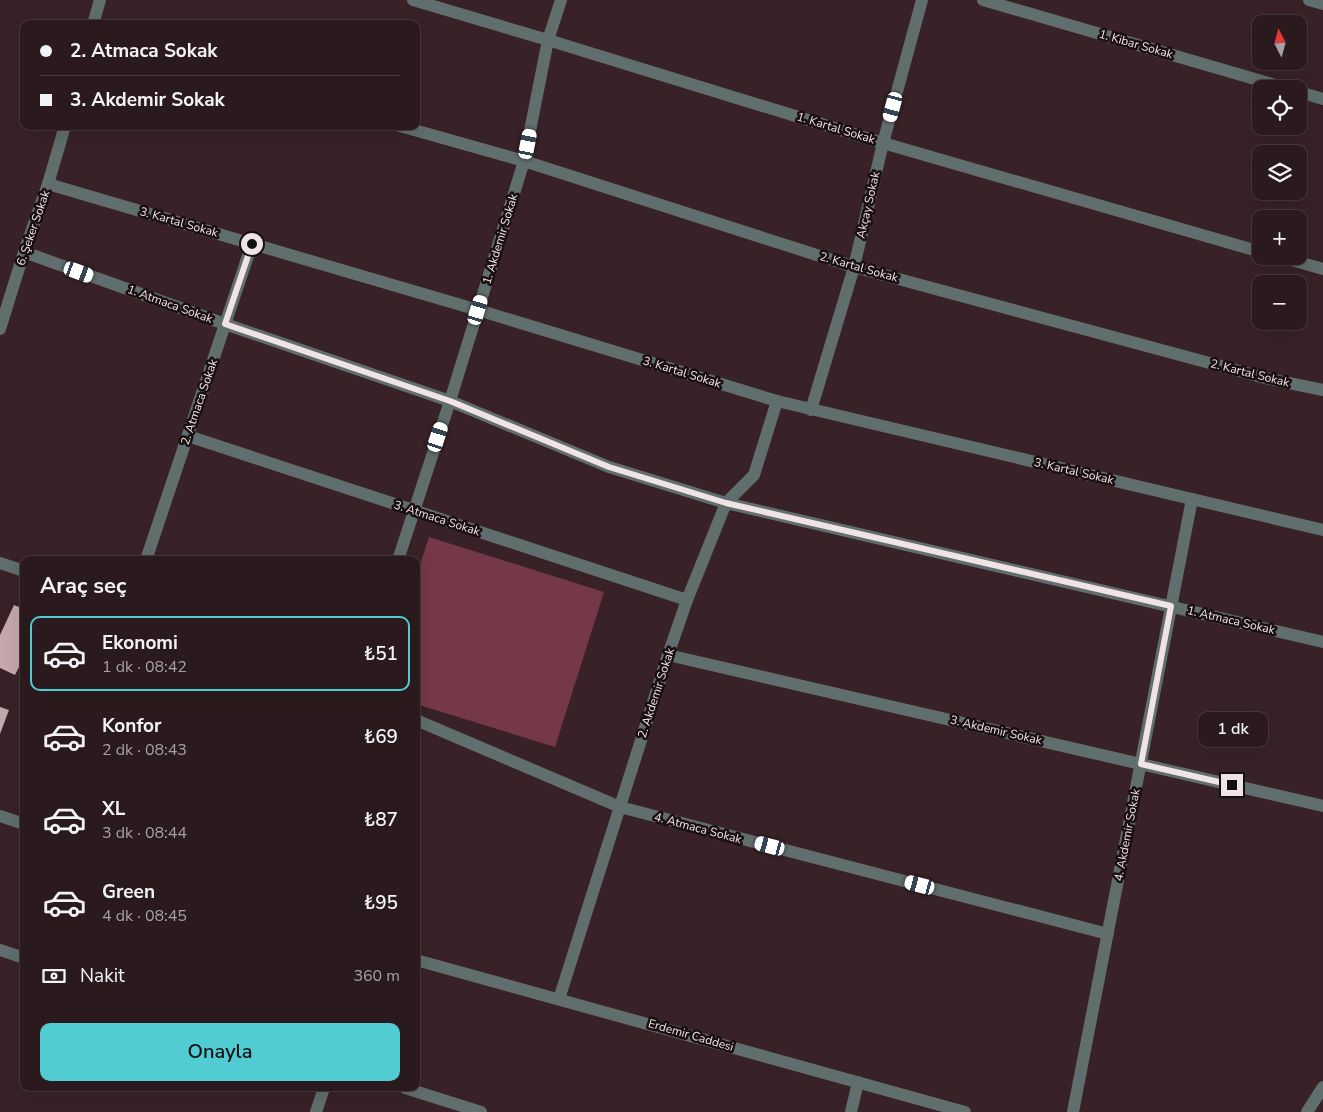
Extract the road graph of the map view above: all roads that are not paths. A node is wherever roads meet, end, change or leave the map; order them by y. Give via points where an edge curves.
1 (100, 0) edge
2 (412, 0) edge
3 (561, 0) edge
4 (922, 0) edge
5 (983, 0) edge
6 (1309, 0) edge
7 (1323, 4) edge
8 (94, 20) edge
9 (548, 40) junction
10 (1258, 80) edge
11 (1307, 94) edge
12 (1323, 99) edge
13 (64, 130) edge
14 (414, 130) edge
15 (883, 143) junction
16 (524, 161) junction
17 (48, 184) junction
18 (252, 244) junction
19 (1252, 249) edge
20 (24, 252) junction
21 (1307, 264) edge
22 (854, 267) junction
23 (1323, 269) edge
24 (478, 310) junction
25 (225, 324) junction
26 (0, 329) edge
27 (1323, 390) edge
28 (450, 401) junction
29 (777, 401) junction
30 (811, 410) junction
31 (188, 436) junction
32 (1192, 499) junction
33 (726, 503) junction
34 (414, 511) junction
35 (1323, 530) edge
36 (147, 556) edge
37 (399, 556) edge
38 (0, 563) edge
39 (20, 570) edge
40 (687, 600) junction
41 (1171, 606) junction
42 (1323, 642) edge
43 (668, 655) junction
44 (420, 722) edge
45 (1141, 764) junction
46 (1323, 806) edge
47 (620, 807) junction
48 (0, 816) edge
49 (20, 823) edge
50 (1108, 934) junction
51 (0, 950) edge
52 (20, 957) edge
53 (420, 961) edge
54 (559, 999) junction
55 (858, 1082) junction
56 (1323, 1087) edge
57 (323, 1091) edge
58 (414, 1091) edge
59 (316, 1112) edge
60 (480, 1112) edge
61 (851, 1112) edge
62 (965, 1112) edge
63 (1074, 1112) edge
64 (1307, 1112) edge

1 - 8 street
2 - 9 street, 1. Kartal Sokak
3 - 9 street, 1. Akdemir Sokak
4 - 15 street, Akçay Sokak
5 - 10 street, 1. Kibar Sokak
6 - 7 street
9 - 15 street, 1. Kartal Sokak
9 - 16 street, 1. Akdemir Sokak
11 - 12 street
13 - 17 street, 6. Şeker Sokak
14 - 16 street, 2. Kartal Sokak
15 - 19 street, 1. Kartal Sokak
15 - 22 street, Akçay Sokak
16 - 22 street, 2. Kartal Sokak
16 - 24 street, 1. Akdemir Sokak
17 - 18 street, 3. Kartal Sokak
17 - 20 street, 6. Şeker Sokak
18 - 24 street, 3. Kartal Sokak
18 - 25 street, 2. Atmaca Sokak
20 - 25 street, 1. Atmaca Sokak
20 - 26 street, 6. Şeker Sokak
21 - 23 street
22 - 27 street, 2. Kartal Sokak
22 - 30 street, Akçay Sokak
24 - 28 street, 1. Akdemir Sokak
24 - 29 street, 3. Kartal Sokak
25 - 28 street, 1. Atmaca Sokak
25 - 31 street, 2. Atmaca Sokak
28 - 33 street, 1. Atmaca Sokak via 609,467
28 - 34 street, 1. Akdemir Sokak
29 - 30 street, 3. Kartal Sokak
29 - 33 street, 2. Akdemir Sokak via 754,475
30 - 32 street, 3. Kartal Sokak
31 - 34 street, 3. Atmaca Sokak
31 - 36 street, 2. Atmaca Sokak
32 - 35 street, 3. Kartal Sokak
32 - 41 street, 4. Akdemir Sokak
33 - 40 street, 2. Akdemir Sokak
33 - 41 street, 1. Atmaca Sokak
34 - 37 street, 1. Akdemir Sokak
34 - 40 street, 3. Atmaca Sokak
38 - 39 street
40 - 43 street, 2. Akdemir Sokak
41 - 42 street, 1. Atmaca Sokak
41 - 45 street, 4. Akdemir Sokak
43 - 45 street, 3. Akdemir Sokak
43 - 47 street, 2. Akdemir Sokak
44 - 47 street, 4. Atmaca Sokak
45 - 46 street, 3. Akdemir Sokak
45 - 50 street, 4. Akdemir Sokak
47 - 50 street, 4. Atmaca Sokak
47 - 54 street, 2. Akdemir Sokak
48 - 49 street
50 - 63 street, 4. Akdemir Sokak
51 - 52 street
53 - 54 street, Erdemir Caddesi
54 - 55 street, Erdemir Caddesi
55 - 61 street
55 - 62 street, Erdemir Caddesi
56 - 64 street
57 - 59 street
58 - 60 street

